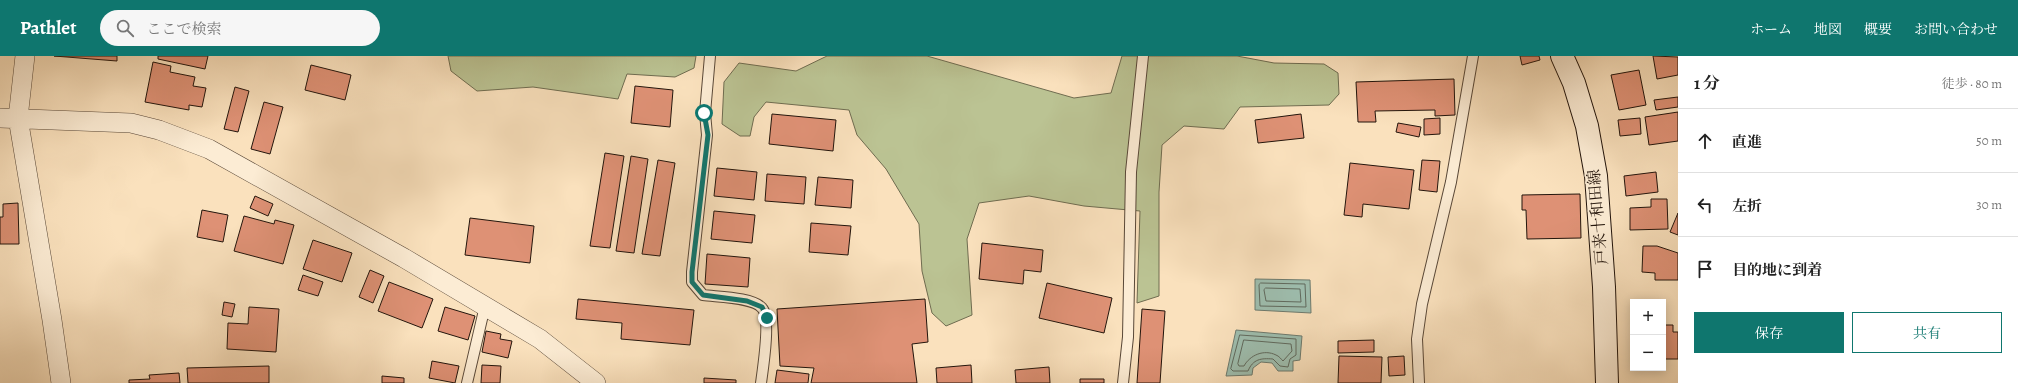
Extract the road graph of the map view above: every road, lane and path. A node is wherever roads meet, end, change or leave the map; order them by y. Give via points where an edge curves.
1 (25, 56) edge
2 (710, 56) edge
3 (1143, 56) edge
4 (1473, 56) edge
5 (1562, 56) edge
6 (9, 118) edge
7 (485, 306) junction
8 (60, 383) edge
9 (467, 383) edge
10 (596, 383) edge
11 (761, 383) edge
12 (1123, 383) edge
13 (1419, 383) edge
14 (1607, 383) edge

1 - 6 street
2 - 11 lane via 704,113 708,135 692,282 703,295 747,301 762,307 767,318
3 - 12 lane via 1131,172 1128,337
4 - 13 lane via 1451,182 1419,325
5 - 14 main road, 戸来十和田線 via 1574,83 1587,126 1596,176 1604,287
6 - 7 street via 131,123 159,130 202,147 404,258
6 - 8 street via 52,320
7 - 9 lane
7 - 10 street via 540,339

